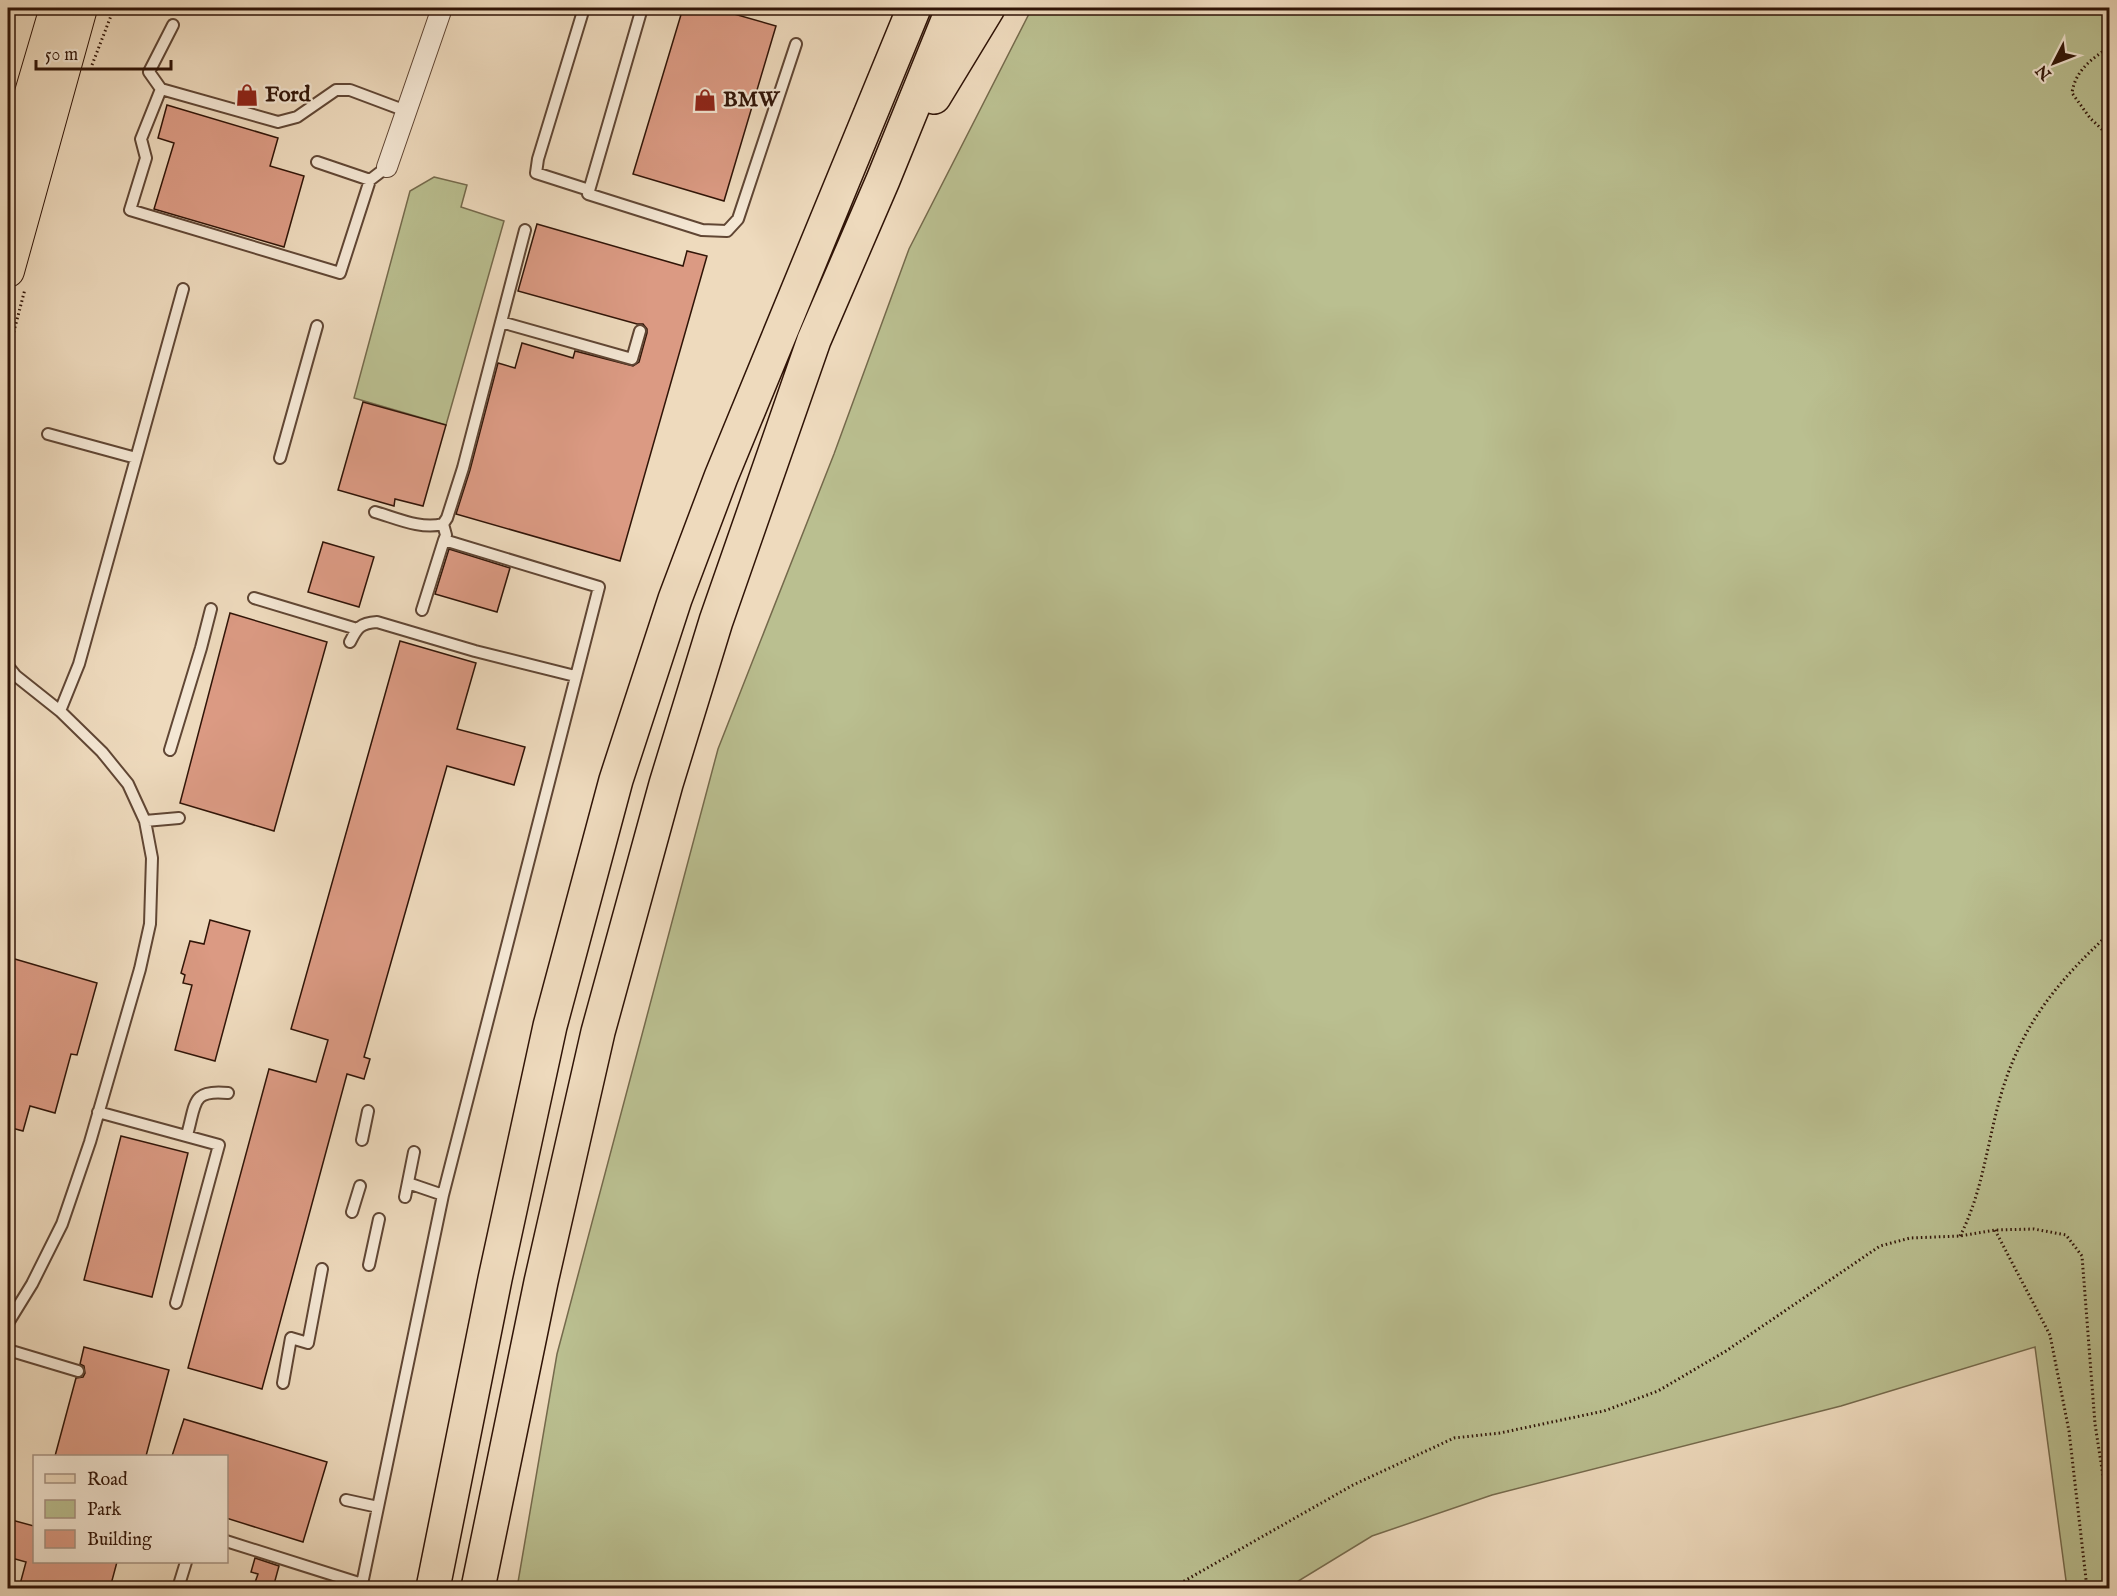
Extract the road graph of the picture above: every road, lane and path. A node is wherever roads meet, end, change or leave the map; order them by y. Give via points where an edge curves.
1 (56, 8) edge
2 (81, 8) edge
3 (442, 8) edge
4 (584, 8) edge
5 (642, 8) edge
6 (890, 8) edge
7 (914, 8) edge
8 (952, 8) edge
9 (988, 8) edge
10 (173, 25) dead end
11 (796, 44) dead end
12 (2109, 47) edge
13 (161, 89) junction
14 (406, 111) junction
15 (867, 118) junction
16 (13, 135) edge
17 (2109, 137) edge
18 (316, 162) dead end
19 (387, 167) joint
20 (8, 171) edge
21 (370, 180) junction
22 (883, 180) junction
23 (589, 190) junction
24 (525, 230) dead end
25 (8, 271) edge
26 (183, 288) dead end
27 (501, 322) junction
28 (317, 326) dead end
29 (640, 331) dead end
30 (48, 434) dead end
31 (136, 458) junction
32 (280, 458) dead end
33 (375, 512) dead end
34 (443, 524) junction
35 (444, 540) junction
36 (254, 598) dead end
37 (211, 609) dead end
38 (422, 610) dead end
39 (357, 629) junction
40 (350, 642) dead end
41 (8, 666) edge
42 (575, 676) junction
43 (60, 711) junction
44 (170, 750) dead end
45 (178, 818) dead end
46 (145, 821) junction
47 (2109, 933) edge
48 (228, 1093) dead end
49 (368, 1111) dead end
50 (98, 1112) junction
51 (187, 1135) junction
52 (362, 1140) dead end
53 (414, 1152) dead end
54 (408, 1183) junction
55 (360, 1186) dead end
56 (443, 1195) junction
57 (405, 1197) dead end
58 (352, 1212) dead end
59 (380, 1219) dead end
60 (1995, 1230) junction
61 (1960, 1236) junction
62 (369, 1265) dead end
63 (321, 1269) dead end
64 (176, 1303) dead end
65 (8, 1321) edge
66 (8, 1350) edge
67 (78, 1371) dead end
68 (283, 1383) dead end
69 (346, 1500) dead end
70 (378, 1508) junction
71 (2109, 1521) edge
72 (228, 1542) edge
73 (186, 1563) edge
74 (361, 1586) edge
75 (178, 1588) edge
76 (433, 1588) edge
77 (477, 1588) edge
78 (1172, 1588) edge
79 (2087, 1588) edge

1 - 16 main road
2 - 25 main road
3 - 14 street
4 - 23 lane via 536,173
5 - 23 lane
6 - 15 highway
7 - 15 highway
8 - 22 highway
9 - 22 highway
10 - 13 lane via 149,72
11 - 23 lane via 738,219 727,231 702,230 588,194
12 - 17 path via 2087,63 2074,82 2072,93
13 - 14 lane via 278,122 297,117 336,90 350,90
13 - 21 lane via 141,139 147,158 130,210 340,273
14 - 19 street
15 - 76 highway via 717,488 675,599 616,780 550,1026
16 - 20 main road
18 - 21 lane
19 - 21 lane
22 - 77 highway via 814,340 716,621 666,784 596,1044
24 - 27 lane
26 - 31 lane
27 - 29 lane via 632,359
27 - 34 lane via 463,468
28 - 32 lane
30 - 31 lane
31 - 43 lane via 79,664
33 - 34 lane via 410,523 434,527
34 - 35 lane
35 - 38 lane
35 - 42 lane via 599,587
36 - 39 lane
37 - 44 lane
39 - 40 lane
39 - 42 lane via 376,622
41 - 43 lane
42 - 56 lane
43 - 46 lane via 128,784
45 - 46 lane
46 - 50 lane via 152,858 150,924
47 - 61 path via 2051,993 2020,1041 1971,1214
48 - 51 lane via 205,1092 198,1098
49 - 52 lane
50 - 51 lane
50 - 65 lane via 62,1224
51 - 64 lane via 219,1144
53 - 54 lane
54 - 56 lane
54 - 57 lane
55 - 58 lane
56 - 70 lane
59 - 62 lane
60 - 61 path
60 - 71 path via 2034,1228 2066,1234 2082,1256 2095,1424
60 - 79 path via 2050,1335 2069,1431
61 - 78 path via 1910,1238 1880,1245 1726,1351 1658,1390 1604,1411 1500,1433 1454,1438 1353,1485
63 - 68 lane via 308,1343 291,1338
66 - 67 lane
69 - 70 lane
70 - 74 lane
72 - 74 lane
73 - 75 lane

